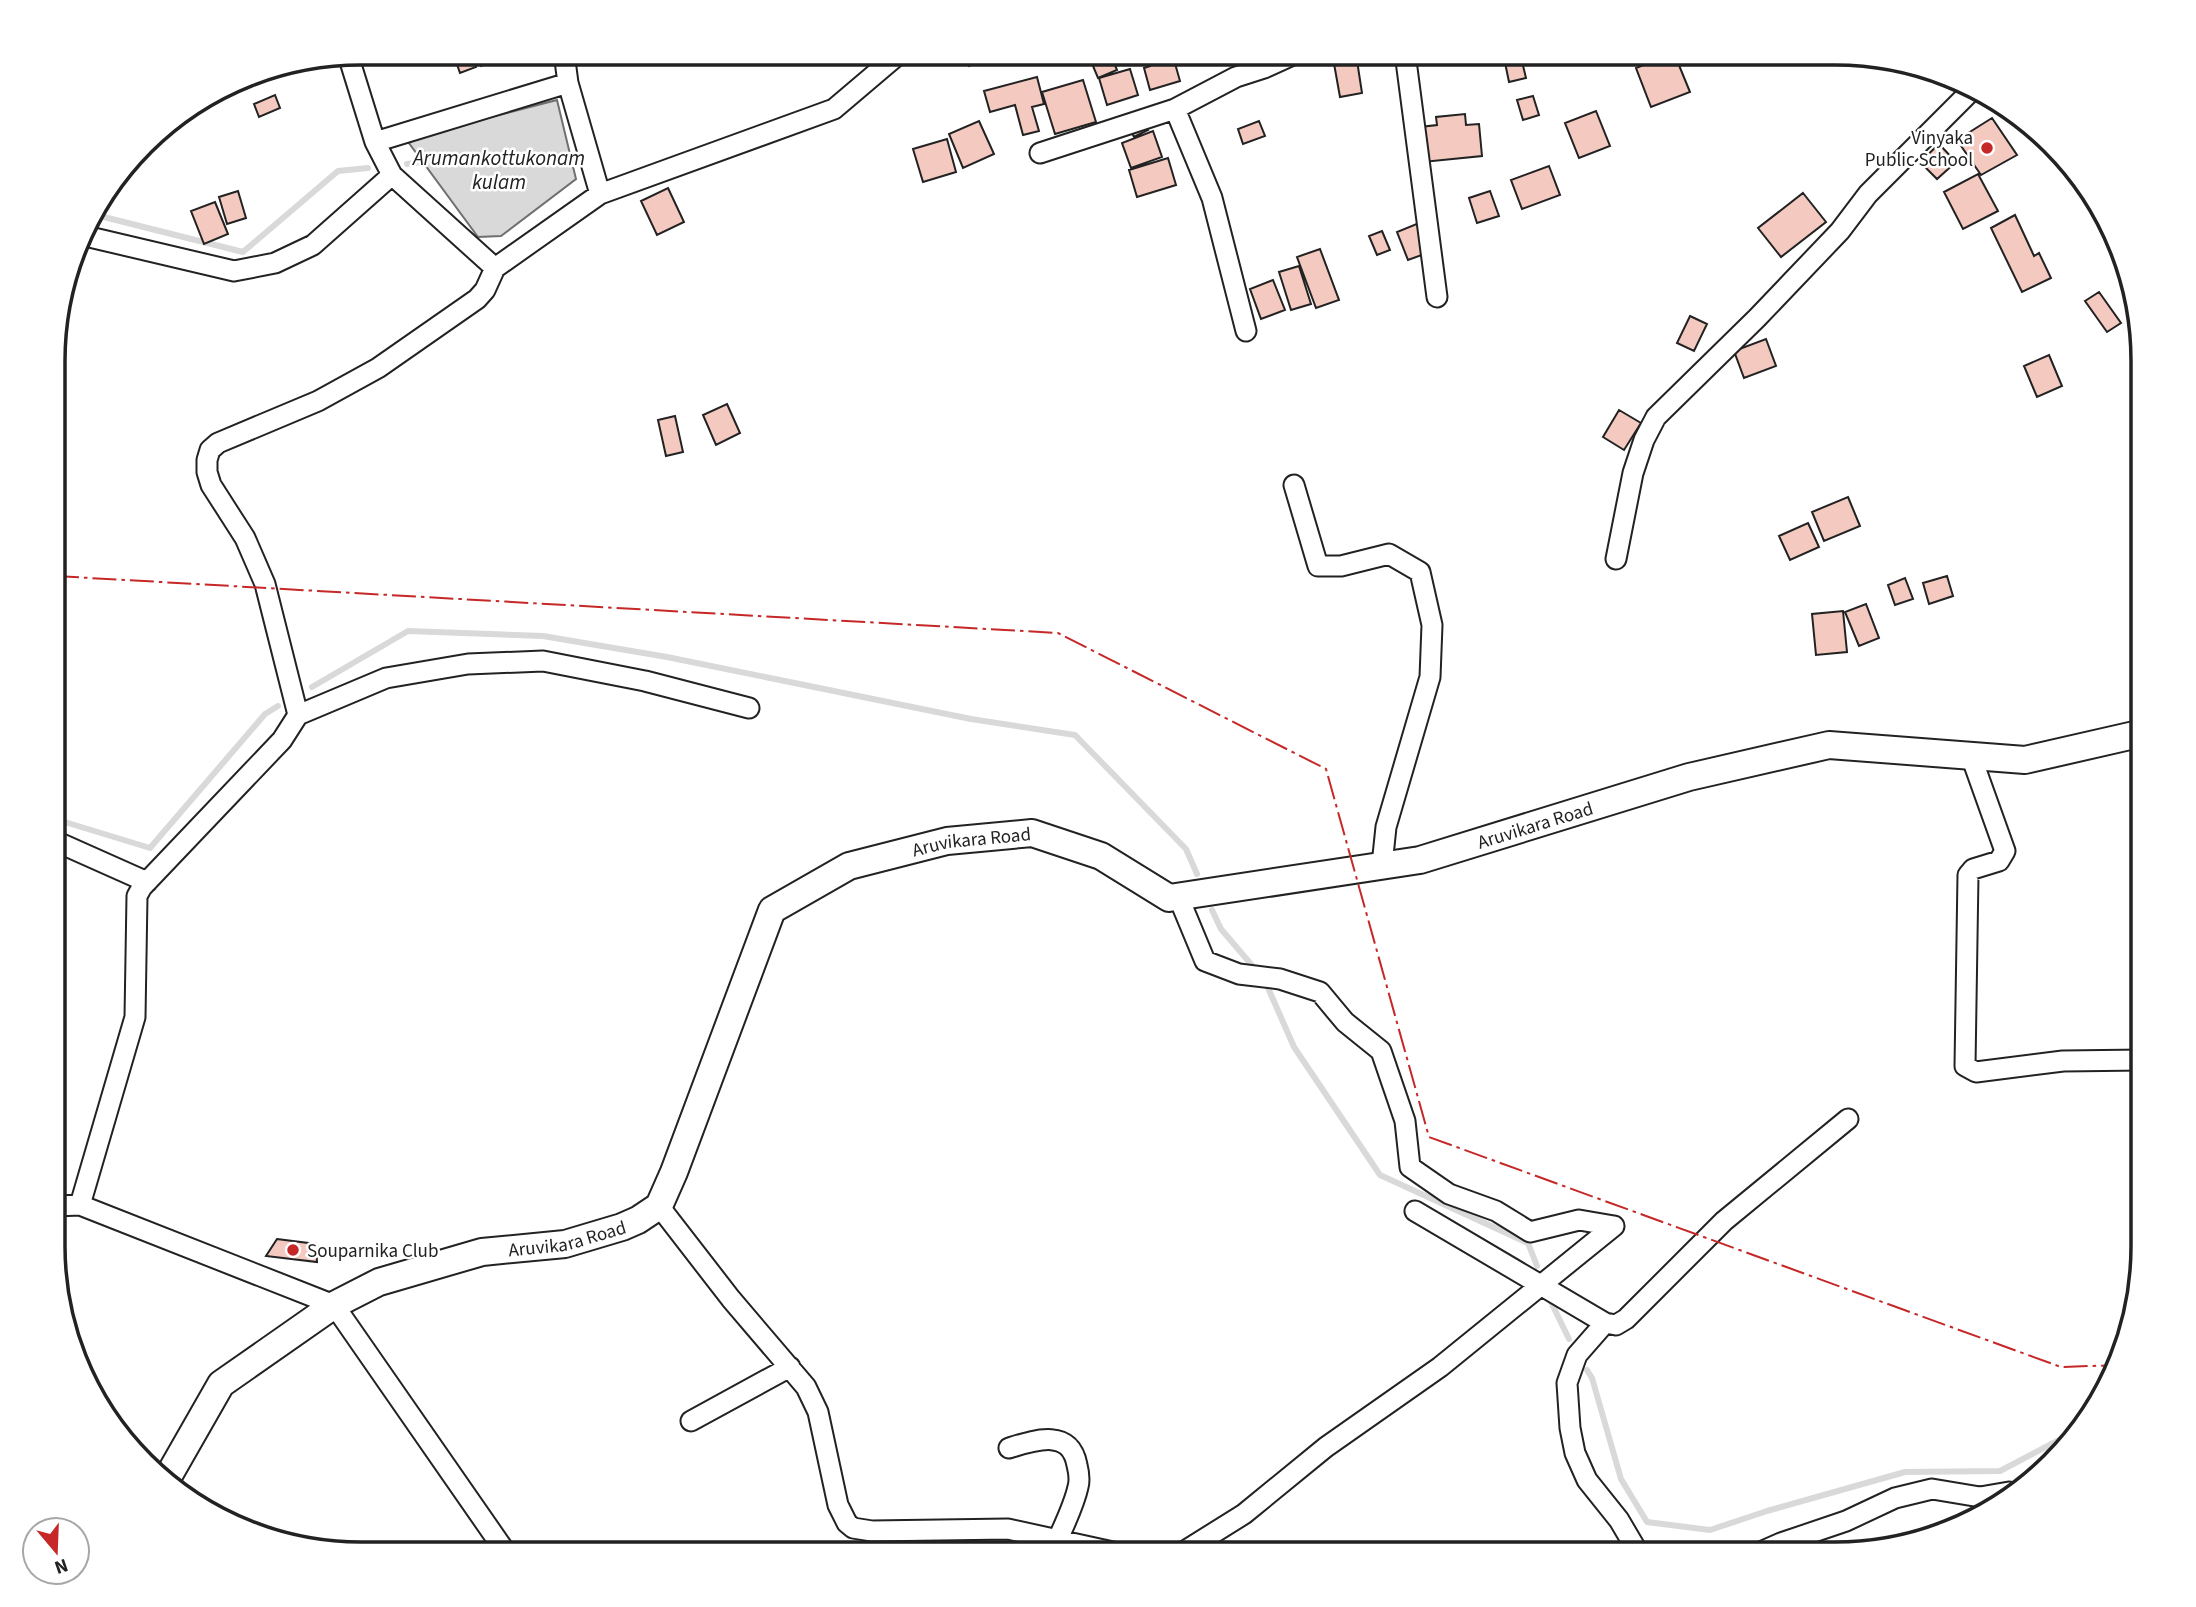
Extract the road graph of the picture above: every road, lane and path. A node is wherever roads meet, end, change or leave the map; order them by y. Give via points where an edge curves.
1 (351, 65) edge
2 (566, 65) edge
3 (886, 65) edge
4 (1266, 65) edge
5 (1407, 65) edge
6 (568, 83) junction
7 (1966, 95) edge
8 (1175, 109) junction
9 (375, 142) junction
10 (1040, 153) dead end
11 (392, 175) junction
12 (600, 194) junction
13 (91, 237) edge
14 (495, 268) junction
15 (1437, 297) dead end
16 (1247, 331) dead end
17 (1294, 485) dead end
18 (1616, 559) dead end
19 (749, 708) dead end
20 (298, 715) junction
21 (2131, 736) edge
22 (1971, 756) junction
23 (65, 845) edge
24 (1382, 865) junction
25 (147, 882) junction
26 (1178, 896) junction
27 (2131, 1060) edge
28 (1848, 1119) dead end
29 (80, 1205) junction
30 (65, 1206) edge
31 (659, 1206) junction
32 (1415, 1211) dead end
33 (1541, 1285) junction
34 (334, 1305) junction
35 (1605, 1324) junction
36 (790, 1367) junction
37 (691, 1421) dead end
38 (1009, 1448) dead end
39 (170, 1473) edge
40 (1997, 1494) edge
41 (1058, 1539) junction
42 (499, 1542) edge
43 (1071, 1542) edge
44 (1199, 1542) edge
45 (1632, 1542) edge
46 (1784, 1542) edge

1 - 9 street
2 - 6 street
3 - 12 street via 834,109
4 - 8 street
5 - 15 street
6 - 9 street
6 - 12 street
7 - 18 street via 1868,194 1840,231 1757,318 1656,417 1633,473
8 - 10 street
8 - 16 street via 1212,198
9 - 11 street
11 - 13 street via 313,245 275,263 234,271
11 - 14 street
12 - 14 street
14 - 20 street via 477,299 378,368 210,450 206,472 245,538 265,584
17 - 24 street via 1318,566 1341,566 1389,554 1420,572 1432,625 1430,677 1386,827
19 - 20 street via 543,661 468,664 386,678
20 - 25 street via 282,740
21 - 22 main road, Aruvikara Road via 2025,760
22 - 24 main road, Aruvikara Road via 1829,745 1689,777 1420,860
22 - 27 street via 2005,851 1999,861 1968,875 1965,1066 1976,1072 2063,1061
23 - 25 street
24 - 26 main road, Aruvikara Road
25 - 29 street via 136,904 135,1017
26 - 31 main road, Aruvikara Road via 1169,898 1101,856 1032,833 947,841 849,866 772,910
26 - 33 street via 1205,961 1239,974 1280,979 1320,992 1345,1022 1381,1051 1405,1121 1410,1167 1449,1194 1496,1211 1530,1232 1579,1220 1614,1226
28 - 35 street via 1724,1221 1621,1323
29 - 30 street
29 - 34 street
31 - 34 main road, Aruvikara Road via 622,1227 565,1244 482,1252 379,1282
31 - 36 street
32 - 33 street
33 - 35 street
33 - 44 street via 1440,1367 1326,1447 1244,1514
34 - 39 main road, Aruvikara Road via 221,1384
34 - 42 street
35 - 45 street via 1577,1355 1567,1383 1570,1428 1587,1479
36 - 37 street
36 - 41 street via 818,1412 838,1505 853,1528 1008,1529
38 - 41 street via 1052,1440 1074,1454 1079,1487
40 - 46 street via 1980,1497 1932,1489 1895,1498
41 - 43 street

